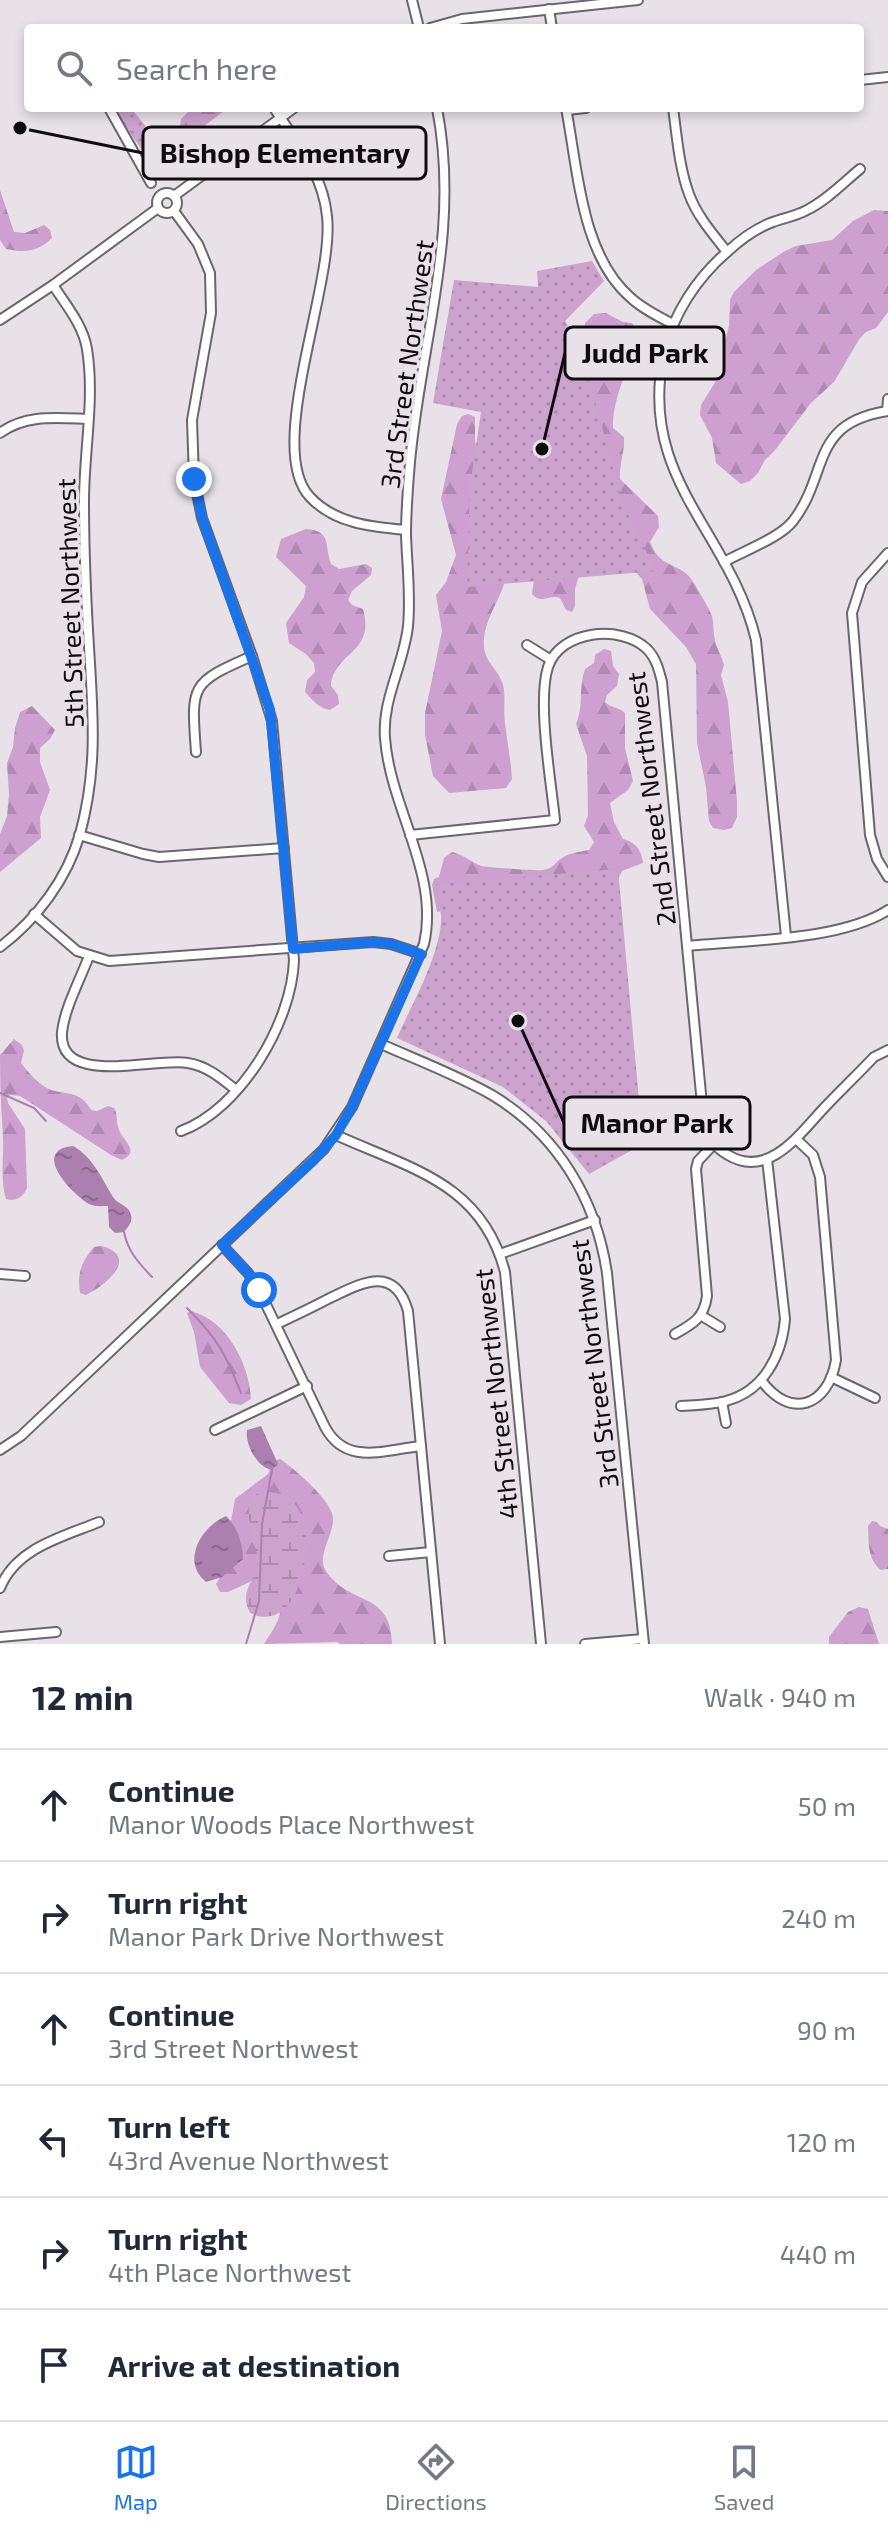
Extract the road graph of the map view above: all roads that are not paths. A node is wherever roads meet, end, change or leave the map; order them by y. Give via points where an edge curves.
1 (412, 0) edge
2 (638, 0) edge
3 (549, 9) junction
4 (418, 24) edge
5 (444, 24) edge
6 (551, 24) edge
7 (888, 77) edge
8 (864, 80) edge
9 (111, 112) edge
10 (276, 112) edge
11 (288, 112) edge
12 (437, 112) edge
13 (567, 112) edge
14 (674, 112) edge
15 (280, 118) junction
16 (860, 169) dead end
17 (151, 183) junction
18 (171, 194) junction
19 (157, 205) junction
20 (174, 211) junction
21 (727, 252) junction
22 (53, 285) junction
23 (0, 320) edge
24 (673, 324) junction
25 (888, 399) edge
26 (887, 411) edge
27 (88, 419) junction
28 (0, 433) edge
29 (406, 530) junction
30 (888, 553) edge
31 (724, 562) junction
32 (527, 645) dead end
33 (252, 656) junction
34 (551, 660) junction
35 (196, 752) dead end
36 (79, 835) junction
37 (410, 835) junction
38 (284, 848) junction
39 (888, 877) edge
40 (888, 910) edge
41 (34, 914) junction
42 (786, 936) junction
43 (687, 946) junction
44 (0, 947) edge
45 (293, 949) junction
46 (421, 954) junction
47 (89, 956) junction
48 (381, 1044) junction
49 (888, 1050) edge
50 (236, 1090) junction
51 (181, 1131) dead end
52 (336, 1135) junction
53 (796, 1139) junction
54 (714, 1144) junction
55 (767, 1159) junction
56 (595, 1220) junction
57 (222, 1245) junction
58 (500, 1254) junction
59 (0, 1274) edge
60 (25, 1276) dead end
61 (702, 1316) junction
62 (277, 1324) junction
63 (720, 1327) dead end
64 (675, 1334) dead end
65 (831, 1377) junction
66 (761, 1380) junction
67 (307, 1386) junction
68 (875, 1398) dead end
69 (722, 1402) junction
70 (681, 1406) dead end
71 (726, 1423) dead end
72 (215, 1430) dead end
73 (421, 1446) junction
74 (0, 1450) edge
75 (99, 1522) dead end
76 (431, 1552) junction
77 (389, 1556) dead end
78 (0, 1588) edge
79 (56, 1632) dead end
80 (0, 1637) edge
81 (644, 1641) edge
82 (440, 1644) edge
83 (541, 1644) edge
84 (585, 1644) edge

1 - 4 street
2 - 3 street
3 - 5 street
3 - 6 street
7 - 8 street
9 - 17 street
10 - 15 street
11 - 15 street
12 - 29 street, 3rd Street Northwest via 445,229 414,423
13 - 24 street via 585,209 602,263 629,297
14 - 21 street via 689,196
15 - 18 street
15 - 29 street via 314,168 328,220 327,252 294,430 296,471 309,497 331,513 369,526
16 - 21 street via 818,204 758,229
17 - 18 street
17 - 19 street
18 - 19 street via 161,195
18 - 20 street
19 - 20 street via 163,213
19 - 22 street
20 - 33 street via 198,244 211,282 211,313 192,420 197,497
21 - 24 street via 690,293
22 - 23 street
22 - 27 street, 5th Street Northwest via 82,328 90,376
24 - 31 street via 659,376 662,436 679,482
25 - 26 street
26 - 31 street via 860,418 836,433 793,521
27 - 28 street via 36,419
27 - 36 street, 5th Street Northwest via 84,528 94,748
29 - 37 street, 3rd Street Northwest via 408,623 385,733 394,789
30 - 39 street via 862,582 852,613 870,835
31 - 42 street via 756,640
32 - 34 street
33 - 35 street via 199,685 193,705
33 - 38 street via 272,721
34 - 37 street via 544,697 555,820
34 - 43 street, 2nd Street Northwest via 572,641 602,634 626,637 653,656 662,682
36 - 38 street via 159,857
36 - 41 street, 5th Street Northwest via 64,872
37 - 46 street, 3rd Street Northwest via 427,909
38 - 45 street
40 - 42 street via 847,928
41 - 44 street, 5th Street Northwest
41 - 47 street via 65,944
42 - 43 street
43 - 54 street, 2nd Street Northwest via 704,1125
45 - 46 street via 373,942
45 - 47 street via 133,961
45 - 50 street via 288,997 263,1057
46 - 48 street, 3rd Street Northwest
47 - 50 street via 62,1031 72,1060 97,1067 192,1064
48 - 52 street
48 - 56 street, 3rd Street Northwest via 471,1084 520,1115 562,1158
49 - 53 street via 874,1057
50 - 51 street via 200,1123
52 - 57 street
52 - 58 street, 4th Street Northwest via 455,1190 487,1226
53 - 55 street
53 - 65 street via 813,1155 820,1177 837,1347
54 - 55 street via 740,1161
54 - 61 street via 696,1169 707,1296
55 - 66 street via 785,1319 776,1358
56 - 58 street
56 - 81 street, 3rd Street Northwest via 607,1273
57 - 62 street via 252,1278
57 - 74 street
58 - 83 street, 4th Street Northwest
59 - 60 street
61 - 63 street
61 - 64 street
62 - 67 street
62 - 73 street via 366,1282 396,1287 408,1311
65 - 66 street via 814,1399 792,1404 776,1398
65 - 68 street
66 - 69 street
67 - 72 street
67 - 73 street via 331,1437 348,1451
69 - 70 street
69 - 71 street
73 - 76 street
75 - 78 street via 28,1553 10,1568
76 - 77 street
76 - 82 street
79 - 80 street
81 - 84 street

